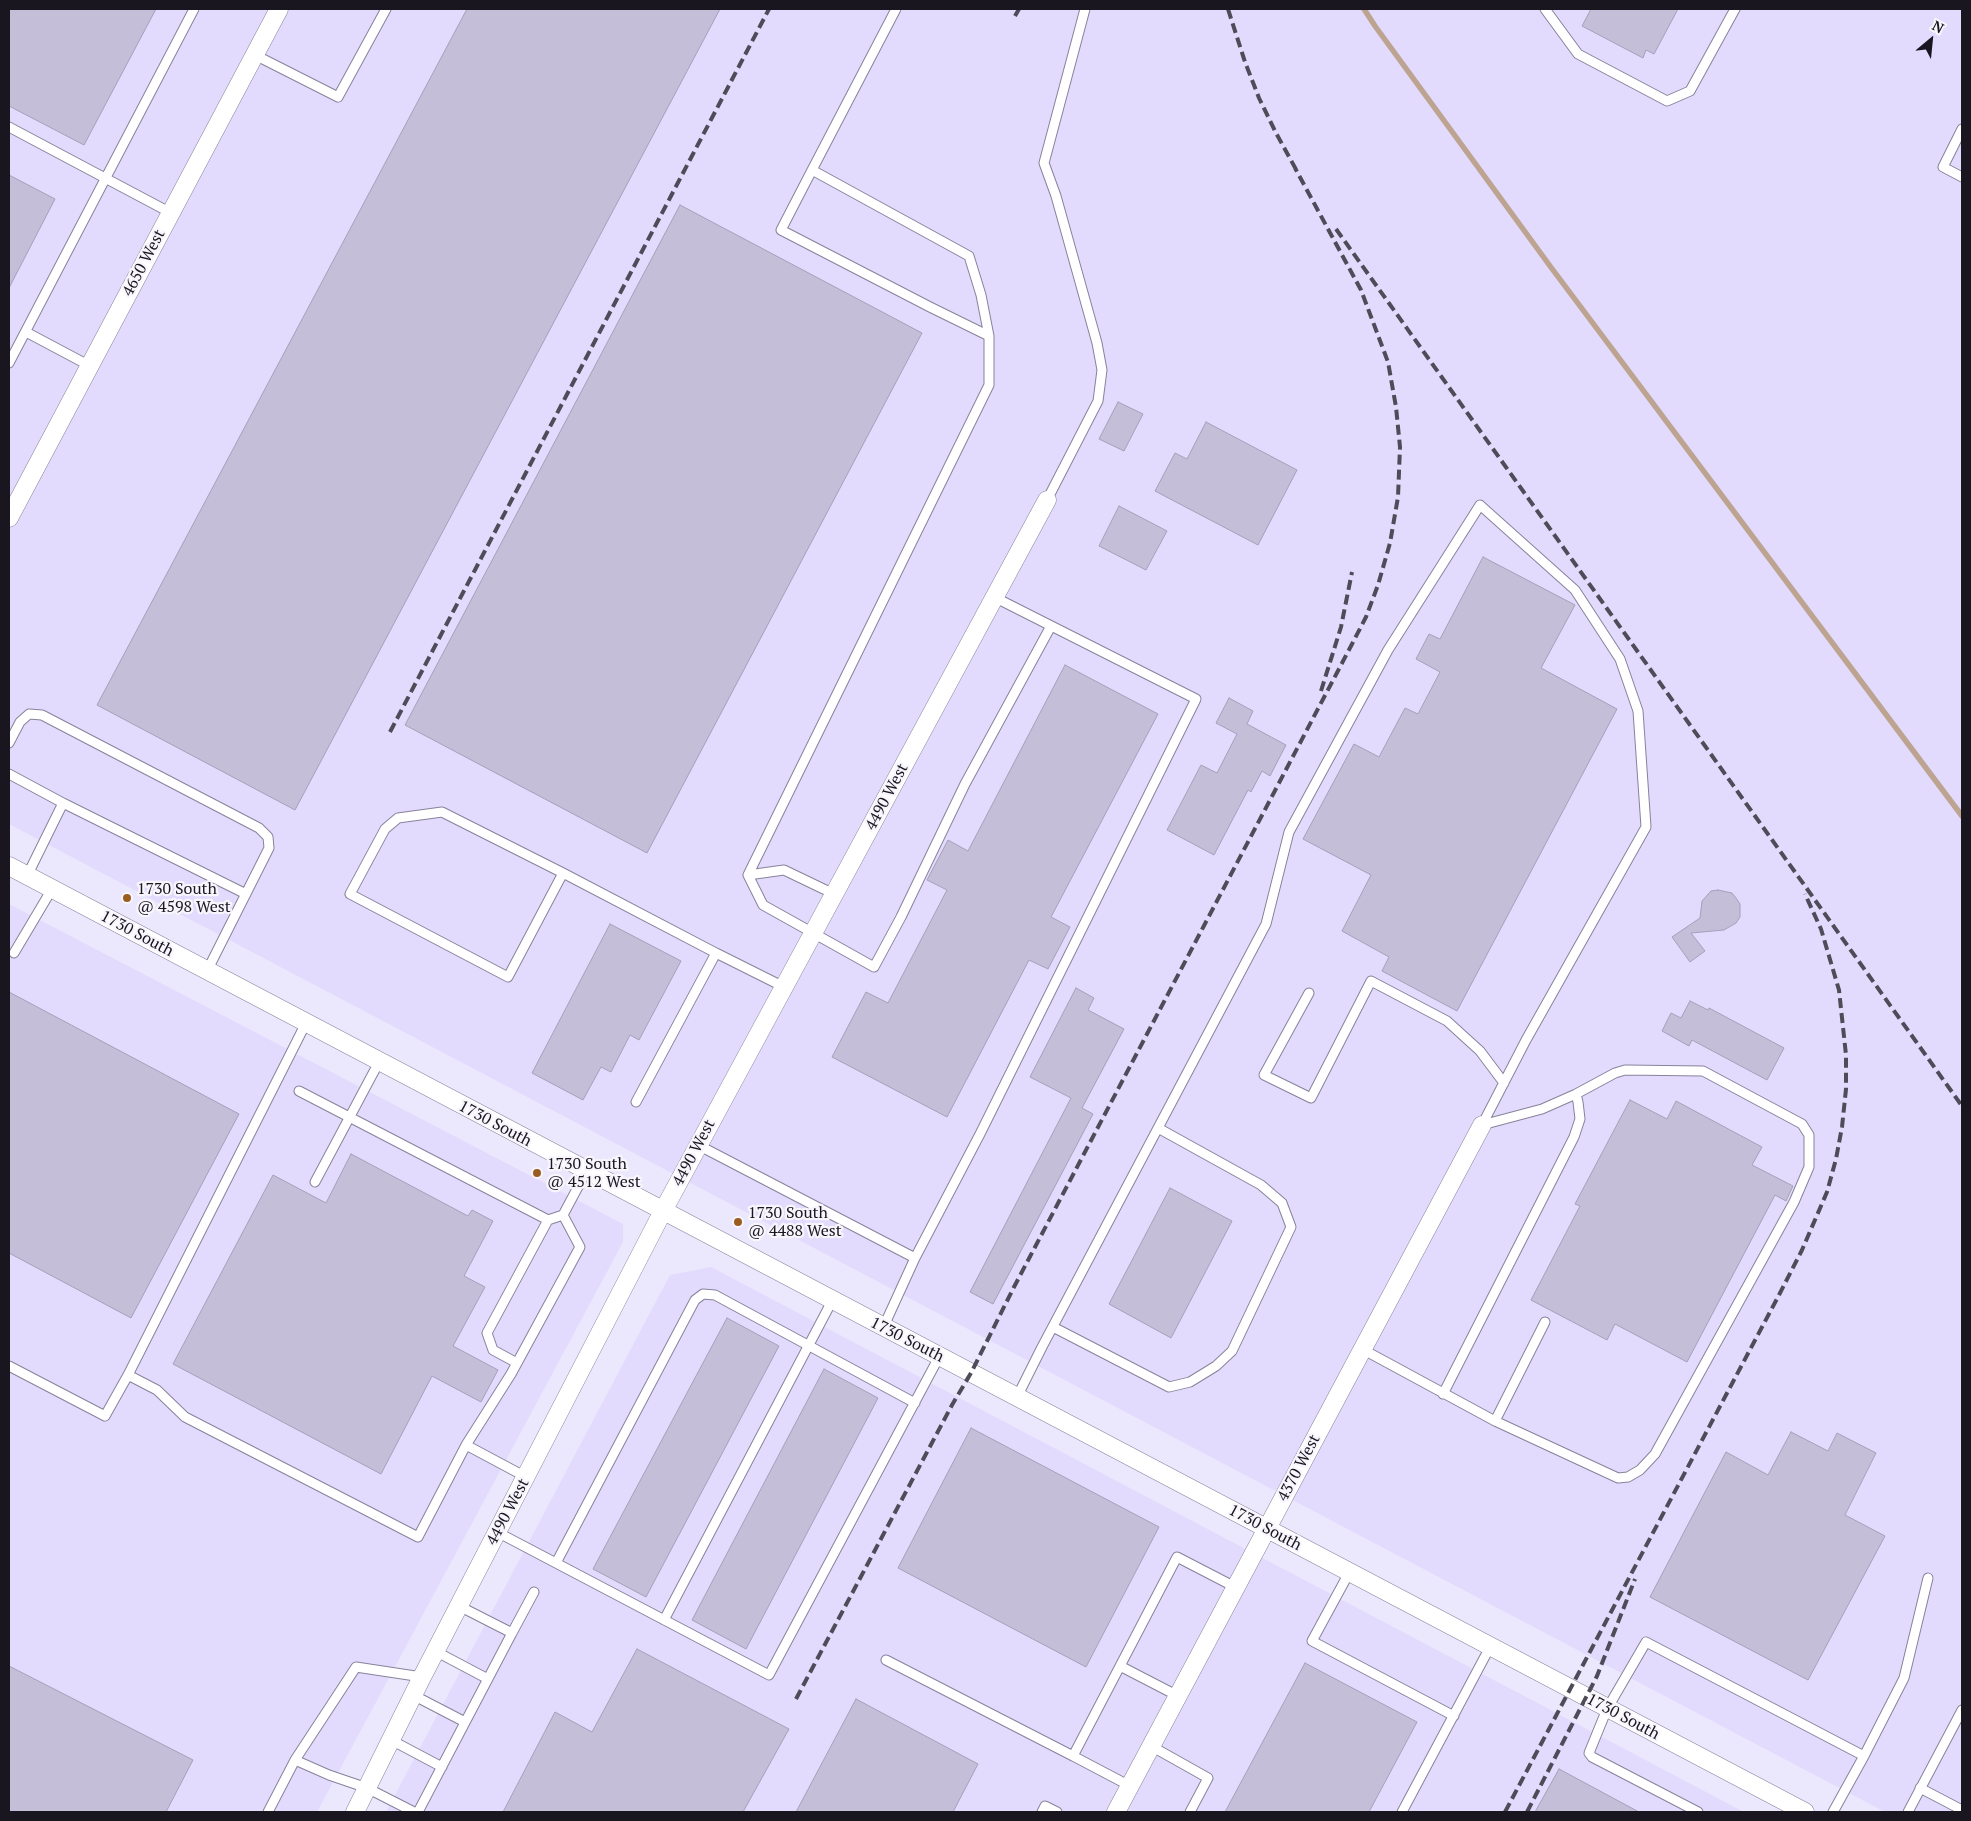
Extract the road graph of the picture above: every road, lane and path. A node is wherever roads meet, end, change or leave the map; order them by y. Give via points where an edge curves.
1 (194, 9) edge
2 (279, 9) edge
3 (386, 9) edge
4 (896, 9) edge
5 (1085, 9) edge
6 (1545, 9) edge
7 (1735, 9) edge
8 (255, 55) junction
9 (9, 127) edge
10 (1962, 128) edge
11 (812, 170) junction
12 (1962, 177) edge
13 (106, 179) junction
14 (171, 213) junction
15 (26, 332) junction
16 (990, 336) junction
17 (9, 363) edge
18 (90, 366) junction
19 (1047, 500) joint
20 (9, 518) edge
21 (994, 598) junction
22 (1051, 626) junction
23 (9, 743) edge
24 (9, 774) edge
25 (64, 803) junction
26 (9, 866) edge
27 (563, 873) junction
28 (748, 875) junction
29 (27, 876) junction
30 (52, 889) junction
31 (246, 894) junction
32 (834, 894) junction
33 (813, 932) junction
34 (14, 953) dead end
35 (716, 953) junction
36 (207, 971) junction
37 (784, 987) junction
38 (1309, 993) dead end
39 (306, 1023) junction
40 (380, 1062) junction
41 (1504, 1083) junction
42 (299, 1091) dead end
43 (1576, 1094) junction
44 (636, 1102) dead end
45 (350, 1117) junction
46 (1482, 1125) junction
47 (1158, 1128) junction
48 (698, 1145) junction
49 (586, 1172) junction
50 (315, 1182) dead end
51 (662, 1211) junction
52 (563, 1215) junction
53 (548, 1220) junction
54 (915, 1258) junction
55 (832, 1301) junction
56 (1545, 1322) dead end
57 (1053, 1327) junction
58 (883, 1328) junction
59 (808, 1347) junction
60 (1362, 1350) junction
61 (940, 1357) junction
62 (517, 1363) junction
63 (9, 1366) edge
64 (128, 1375) junction
65 (1444, 1394) junction
66 (1017, 1398) junction
67 (915, 1403) junction
68 (1494, 1421) junction
69 (466, 1445) junction
70 (526, 1477) junction
71 (1266, 1529) junction
72 (497, 1532) junction
73 (556, 1563) junction
74 (1349, 1573) junction
75 (1928, 1578) dead end
76 (1235, 1587) junction
77 (534, 1592) dead end
78 (459, 1606) junction
79 (664, 1620) junction
80 (512, 1633) junction
81 (1490, 1647) junction
82 (435, 1651) junction
83 (886, 1660) dead end
84 (1120, 1666) junction
85 (422, 1677) junction
86 (488, 1679) junction
87 (413, 1695) junction
88 (1178, 1696) junction
89 (1607, 1709) junction
90 (1962, 1710) edge
91 (1454, 1716) junction
92 (465, 1722) junction
93 (391, 1740) junction
94 (1151, 1746) junction
95 (1074, 1756) junction
96 (1864, 1756) junction
97 (295, 1760) junction
98 (442, 1767) junction
99 (1130, 1786) junction
100 (367, 1788) junction
101 (1920, 1788) junction
102 (1962, 1810) edge
103 (268, 1812) edge
104 (355, 1812) edge
105 (414, 1812) edge
106 (418, 1812) edge
107 (1042, 1812) edge
108 (1057, 1812) edge
109 (1116, 1812) edge
110 (1190, 1812) edge
111 (1402, 1812) edge
112 (1698, 1812) edge
113 (1805, 1812) edge
114 (1833, 1812) edge
115 (1908, 1812) edge

1 - 13 lane
2 - 8 street, 4650 West
3 - 8 lane via 338,97
4 - 11 lane
5 - 19 lane via 1044,163 1056,196 1102,370 1098,401
6 - 7 lane via 1578,54 1666,102 1690,90
8 - 14 street, 4650 West
9 - 13 lane
10 - 12 lane via 1943,166
11 - 16 lane via 969,256
11 - 16 lane via 781,230
13 - 14 lane
13 - 15 lane
14 - 18 street, 4650 West
15 - 17 lane
15 - 18 lane
16 - 28 lane via 989,385
18 - 20 street, 4650 West
19 - 21 street, 4490 West
21 - 22 lane
21 - 32 street, 4490 West
22 - 33 lane via 965,784 874,967
22 - 54 lane via 1196,699
23 - 31 lane via 20,722 29,714 42,715 259,828 268,836 269,848
24 - 25 lane
25 - 29 lane
25 - 31 lane
26 - 29 street, 1730 South
27 - 27 lane via 442,812 398,818 391,823 350,894 508,977
27 - 35 lane
28 - 32 lane via 784,870
28 - 33 lane via 763,905
29 - 30 street, 1730 South
30 - 34 lane
30 - 36 street, 1730 South
31 - 36 lane
32 - 33 street, 4490 West
33 - 37 street, 4490 West
35 - 37 lane
35 - 44 lane
36 - 39 street, 1730 South
37 - 48 street, 4490 West
38 - 41 lane via 1264,1075 1311,1098 1372,981 1447,1021 1480,1051
39 - 40 street, 1730 South
39 - 64 lane
40 - 45 lane
40 - 49 street, 1730 South
41 - 46 lane
41 - 47 lane via 1646,827 1638,711 1620,659 1576,590 1480,504 1388,650 1288,832 1266,924
42 - 45 lane
43 - 46 lane via 1542,1109
43 - 65 lane via 1580,1119 1574,1137
43 - 68 lane via 1625,1070 1703,1070 1802,1124 1809,1135 1809,1168 1794,1202 1655,1454 1640,1470 1618,1478
45 - 50 lane
45 - 53 lane
46 - 60 street, 4370 West
47 - 57 lane
47 - 57 lane via 1261,1185 1282,1203 1291,1227 1232,1351 1216,1366 1190,1382 1169,1387
48 - 51 street, 4490 West
48 - 54 lane
49 - 51 street, 1730 South
49 - 52 lane
51 - 55 street, 1730 South
51 - 70 street, 4490 West
52 - 53 lane
52 - 62 lane via 580,1247
53 - 62 lane via 487,1333 493,1350
54 - 58 lane
55 - 58 street, 1730 South
55 - 59 lane
56 - 68 lane
57 - 66 lane
58 - 61 street, 1730 South
59 - 67 lane
59 - 73 lane via 715,1295 699,1296
59 - 79 lane
60 - 65 lane
60 - 71 street, 4370 West
61 - 66 street, 1730 South
61 - 67 lane
62 - 69 lane
63 - 64 lane via 105,1416
64 - 69 lane via 157,1390 185,1416 418,1537
65 - 68 lane
66 - 71 street, 1730 South
67 - 79 lane via 769,1674
69 - 70 lane
70 - 72 street, 4490 West
71 - 74 street, 1730 South
71 - 76 street, 4370 West
72 - 73 lane
72 - 78 street, 4490 West
73 - 79 lane
74 - 81 street, 1730 South
74 - 91 lane via 1312,1641
75 - 96 lane via 1904,1678
76 - 84 lane via 1177,1557
76 - 88 street, 4370 West
77 - 80 lane
78 - 80 lane
78 - 82 street, 4490 West
80 - 86 lane
81 - 89 street, 1730 South
81 - 91 lane
82 - 85 street, 4490 West
82 - 86 lane
83 - 95 lane
84 - 88 lane
84 - 95 lane
85 - 87 street, 4490 West
85 - 97 lane via 356,1667
86 - 92 lane
87 - 92 lane
87 - 93 street, 4490 West
88 - 94 street, 4370 West
89 - 96 lane via 1646,1642
89 - 112 lane via 1590,1748 1592,1757
89 - 113 street, 1730 South
90 - 101 lane
91 - 111 lane
92 - 98 lane
93 - 98 lane
93 - 100 street, 4490 West
94 - 99 street, 4370 West
94 - 110 lane via 1208,1778
95 - 99 lane
96 - 114 lane
97 - 100 lane
97 - 103 lane
98 - 106 lane
99 - 109 street, 4370 West
100 - 104 street, 4490 West
100 - 105 lane
101 - 102 lane
101 - 115 lane
107 - 108 lane via 1045,1806

